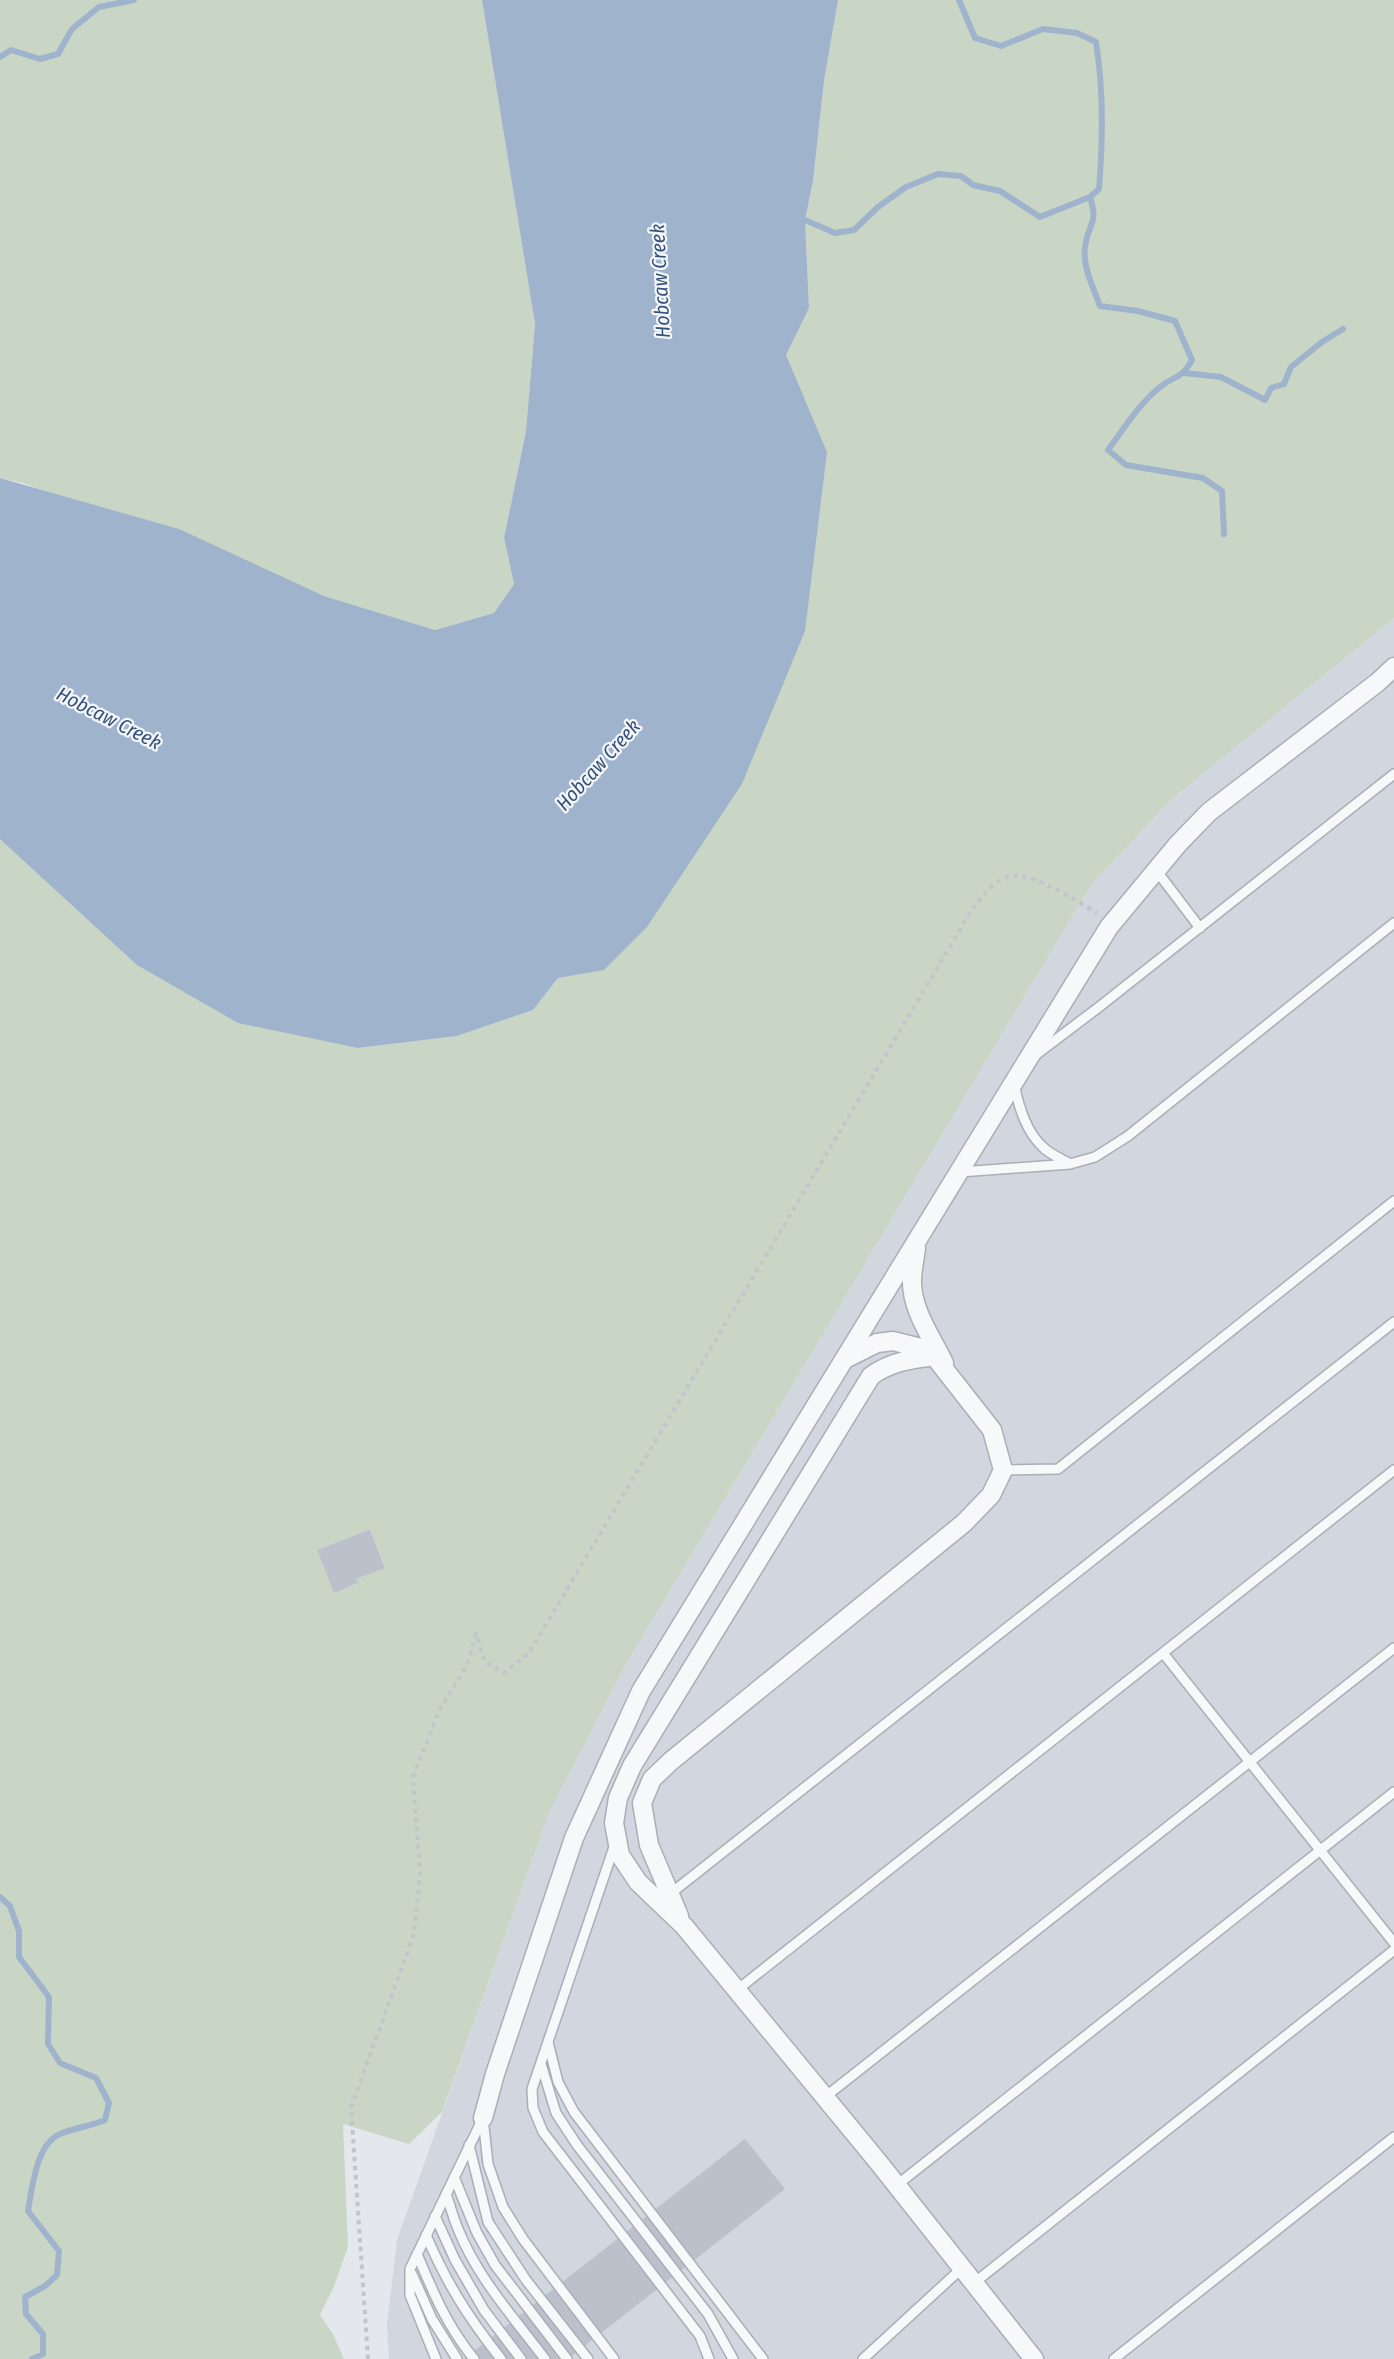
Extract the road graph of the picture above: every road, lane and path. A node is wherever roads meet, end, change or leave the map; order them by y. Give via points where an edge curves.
1 (1394, 668) edge
2 (1394, 774) edge
3 (1156, 870) junction
4 (1114, 922) junction
5 (1394, 923) edge
6 (1200, 928) junction
7 (1028, 1061) junction
8 (1013, 1084) junction
9 (1070, 1164) junction
10 (959, 1172) junction
11 (1394, 1201) edge
12 (918, 1240) junction
13 (1394, 1322) edge
14 (934, 1356) junction
15 (845, 1359) junction
16 (953, 1380) junction
17 (1003, 1470) junction
18 (1394, 1470) edge
19 (1394, 1648) edge
20 (1163, 1653) junction
21 (1249, 1762) junction
22 (1394, 1792) edge
23 (617, 1839) junction
24 (1320, 1850) junction
25 (670, 1894) junction
26 (684, 1926) junction
27 (1394, 1943) edge
28 (1394, 1950) edge
29 (736, 1990) junction
30 (548, 2042) junction
31 (541, 2064) junction
32 (825, 2097) junction
33 (483, 2118) junction
34 (1394, 2137) edge
35 (470, 2145) junction
36 (454, 2177) junction
37 (897, 2185) junction
38 (446, 2193) junction
39 (435, 2216) junction
40 (426, 2235) junction
41 (417, 2254) junction
42 (962, 2268) junction
43 (410, 2269) junction
44 (974, 2283) junction
45 (368, 2359) edge
46 (436, 2359) edge
47 (457, 2359) edge
48 (474, 2359) edge
49 (501, 2359) edge
50 (521, 2359) edge
51 (545, 2359) edge
52 (567, 2359) edge
53 (588, 2359) edge
54 (614, 2359) edge
55 (709, 2359) edge
56 (733, 2359) edge
57 (763, 2359) edge
58 (863, 2359) edge
59 (1034, 2359) edge
60 (1114, 2359) edge

1 - 3 street via 1209,812
2 - 6 lane
3 - 4 street
3 - 6 lane
4 - 7 street
4 - 45 path via 1044,883 1012,876 991,886 967,919 529,1653 504,1673 485,1662 476,1634 467,1665 439,1711 413,1777 420,1874 414,1934 351,2107
5 - 9 lane via 1128,1136 1095,1157
6 - 7 lane
7 - 8 street
8 - 9 lane via 1026,1124 1036,1139 1045,1150
8 - 10 street
9 - 10 lane
10 - 12 street
11 - 17 lane via 1058,1468
12 - 15 street
12 - 16 street via 913,1293
13 - 25 lane
14 - 15 street via 893,1341 877,1343
14 - 16 street
14 - 23 street via 884,1367 871,1376 632,1766 618,1798 614,1823
15 - 33 street via 641,1691 574,1838
16 - 17 street via 992,1430
17 - 25 street via 990,1495 964,1523 652,1779 642,1803 649,1845
18 - 20 lane
19 - 21 lane
20 - 21 lane
20 - 29 lane
21 - 24 lane
21 - 32 lane
22 - 24 lane
23 - 26 street via 620,1855 638,1882
23 - 30 lane
24 - 27 lane
24 - 37 lane
25 - 26 street
26 - 29 street
28 - 44 lane
29 - 32 street
30 - 31 lane
30 - 57 lane via 558,2082 574,2112
31 - 55 lane via 532,2089 533,2108 543,2132 700,2336
31 - 56 lane via 556,2113 708,2314
32 - 37 street
33 - 35 lane
33 - 54 lane via 488,2164 504,2207 523,2239
34 - 60 lane
35 - 36 lane
35 - 53 lane via 488,2222 526,2280
36 - 38 lane
36 - 52 lane via 495,2265
37 - 42 street
38 - 39 lane
38 - 51 lane via 472,2256 500,2301
39 - 40 lane
39 - 50 lane via 483,2310
40 - 41 lane
40 - 49 lane via 446,2280
41 - 43 lane
41 - 48 lane via 441,2312
42 - 44 street
42 - 58 lane
43 - 46 lane via 410,2295
43 - 47 lane via 432,2319
44 - 59 street

